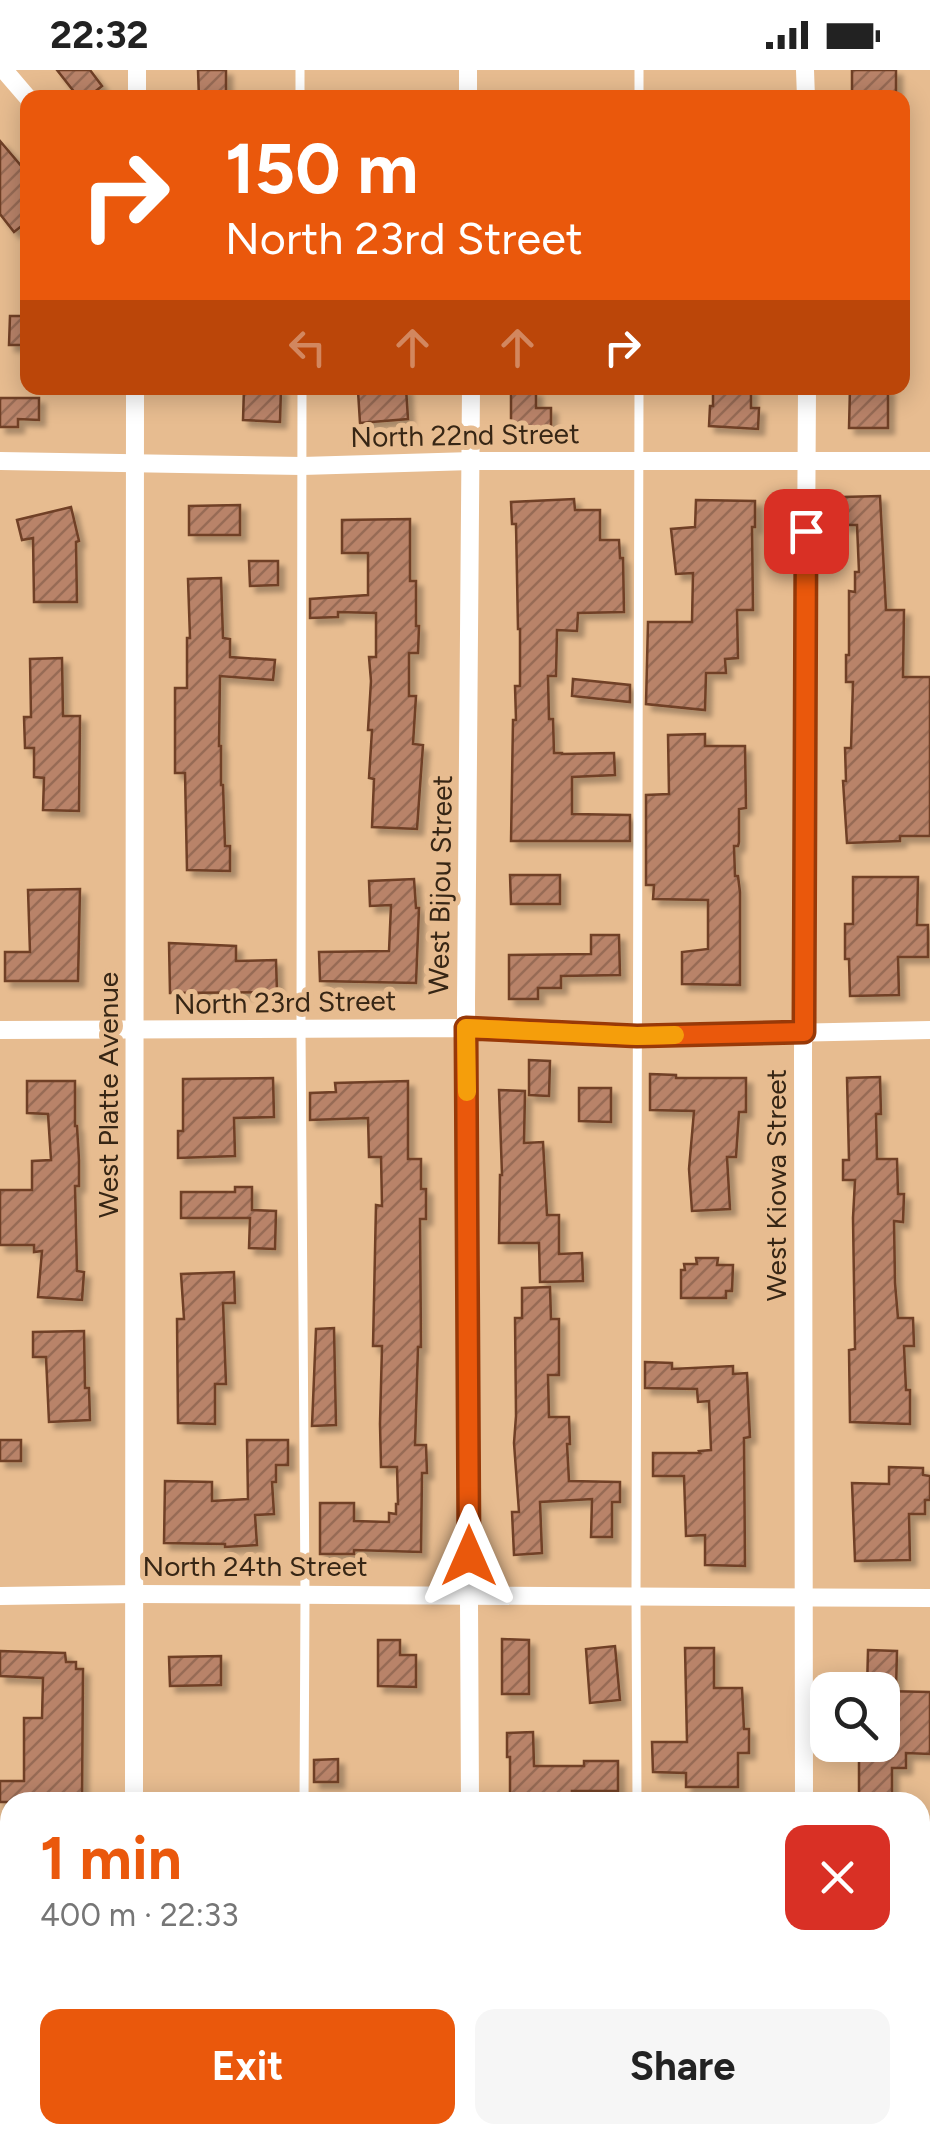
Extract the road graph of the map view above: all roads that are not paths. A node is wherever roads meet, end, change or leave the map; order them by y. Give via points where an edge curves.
1 (4, 70) edge
2 (21, 90) edge
3 (136, 395) edge
4 (302, 395) edge
5 (472, 395) edge
6 (639, 395) edge
7 (806, 395) edge
8 (0, 461) edge
9 (472, 461) junction
10 (639, 461) junction
11 (807, 462) junction
12 (930, 462) edge
13 (136, 464) junction
14 (302, 466) junction
15 (466, 1028) junction
16 (0, 1030) edge
17 (300, 1030) junction
18 (930, 1030) edge
19 (135, 1031) junction
20 (804, 1032) junction
21 (637, 1036) junction
22 (136, 1594) junction
23 (305, 1594) junction
24 (469, 1595) junction
25 (0, 1596) edge
26 (636, 1596) junction
27 (805, 1598) junction
28 (930, 1598) edge
29 (134, 1792) edge
30 (304, 1792) edge
31 (470, 1792) edge
32 (638, 1792) edge
33 (804, 1792) edge

1 - 2 street
3 - 13 street, West Platte Avenue
4 - 14 lane
5 - 9 street, West Bijou Street
6 - 10 lane
7 - 11 street, West Kiowa Street
8 - 13 street, North 22nd Street
9 - 10 street, North 22nd Street
9 - 14 street, North 22nd Street
9 - 15 street, West Bijou Street
10 - 11 street, North 22nd Street
10 - 21 lane
11 - 12 street, North 22nd Street
11 - 20 street, West Kiowa Street
13 - 14 street, North 22nd Street
13 - 19 street, West Platte Avenue
14 - 17 lane
15 - 17 street, North 23rd Street
15 - 21 street, North 23rd Street
15 - 24 street, West Bijou Street
16 - 19 street, North 23rd Street
17 - 19 street, North 23rd Street
17 - 23 lane
18 - 20 street, North 23rd Street
19 - 22 street, West Platte Avenue
20 - 21 street, North 23rd Street
20 - 27 street, West Kiowa Street
21 - 26 lane
22 - 23 street, North 24th Street
22 - 25 street, North 24th Street
22 - 29 street, West Platte Avenue
23 - 24 street, North 24th Street
23 - 30 lane
24 - 26 street, North 24th Street
24 - 31 street, West Bijou Street
26 - 27 street, North 24th Street
26 - 32 lane
27 - 28 street, North 24th Street
27 - 33 street, West Kiowa Street

